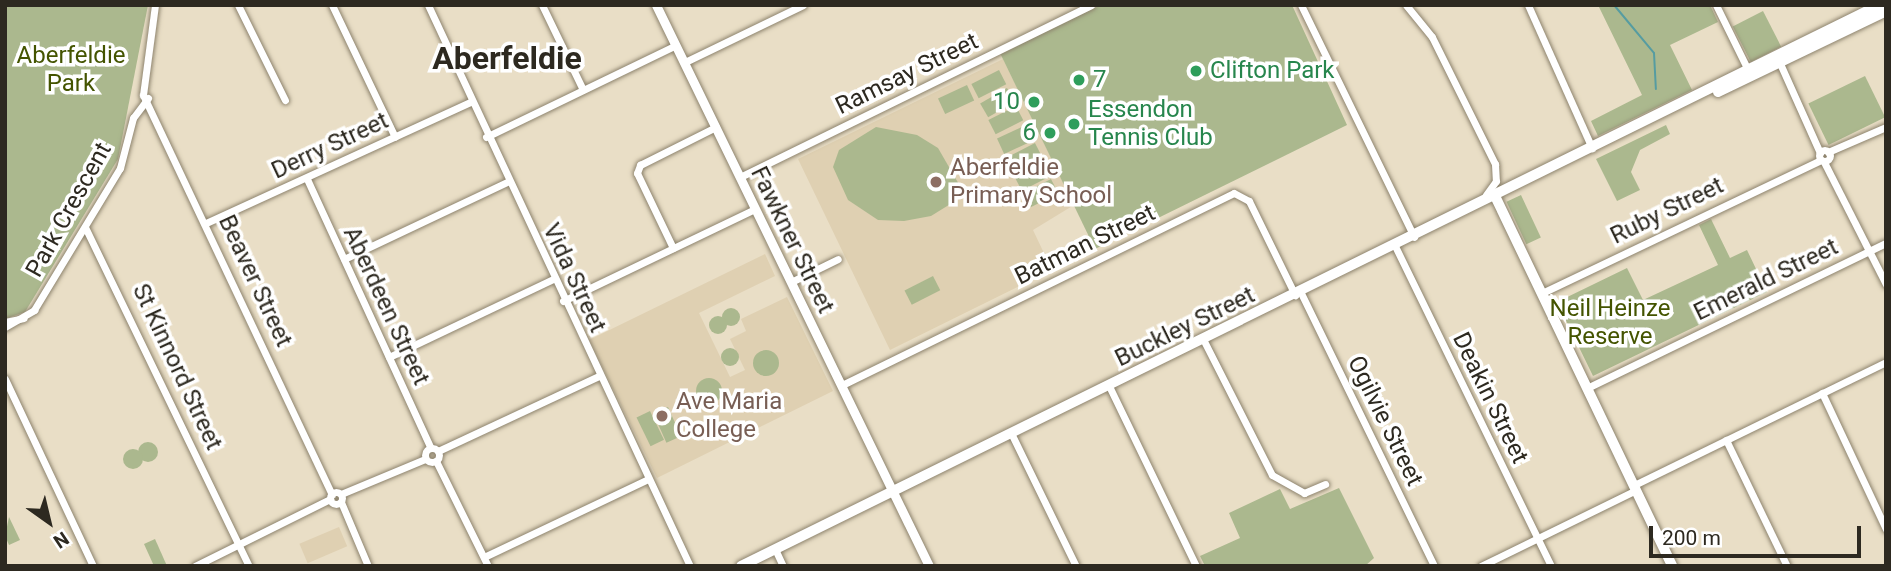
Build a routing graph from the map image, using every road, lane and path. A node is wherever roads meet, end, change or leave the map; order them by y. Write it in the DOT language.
graph roads {
  1 [pos="155,5"];
  2 [pos="238,5"];
  3 [pos="332,5"];
  4 [pos="428,5"];
  5 [pos="542,5"];
  6 [pos="656,5"];
  7 [pos="803,5"];
  8 [pos="1091,5"];
  9 [pos="1301,5"];
  10 [pos="1406,5"];
  11 [pos="1528,5"];
  12 [pos="1716,5"];
  13 [pos="1879,5"];
  14 [pos="1886,10"];
  15 [pos="676,45"];
  16 [pos="1778,59"];
  17 [pos="685,62"];
  18 [pos="1749,73"];
  19 [pos="583,89"];
  20 [pos="148,98"];
  21 [pos="285,100"];
  22 [pos="470,102"];
  23 [pos="716,127"];
  24 [pos="1886,127"];
  25 [pos="395,137"];
  26 [pos="486,137"];
  27 [pos="1592,149"];
  28 [pos="1825,156"];
  29 [pos="740,177"];
  30 [pos="307,180"];
  31 [pos="507,182"];
  32 [pos="1495,196"];
  33 [pos="755,209"];
  34 [pos="1469,209"];
  35 [pos="206,223"];
  36 [pos="85,227"];
  37 [pos="1414,237"];
  38 [pos="1886,243"];
  39 [pos="1395,246"];
  40 [pos="673,248"];
  41 [pos="1869,251"];
  42 [pos="344,259"];
  43 [pos="838,259"];
  44 [pos="553,279"];
  45 [pos="791,282"];
  46 [pos="1886,285"];
  47 [pos="1542,293"];
  48 [pos="1298,294"];
  49 [pos="563,301"];
  50 [pos="31,315"];
  51 [pos="5,322"];
  52 [pos="5,327"];
  53 [pos="1204,341"];
  54 [pos="389,357"];
  55 [pos="1886,362"];
  56 [pos="599,376"];
  57 [pos="5,379"];
  58 [pos="842,386"];
  59 [pos="1110,388"];
  60 [pos="1587,388"];
  61 [pos="1822,393"];
  62 [pos="1012,435"];
  63 [pos="1727,440"];
  64 [pos="434,450"];
  65 [pos="425,459"];
  66 [pos="436,461"];
  67 [pos="648,479"];
  68 [pos="1325,484"];
  69 [pos="1635,488"];
  70 [pos="893,492"];
  71 [pos="336,499"];
  72 [pos="1886,529"];
  73 [pos="1538,538"];
  74 [pos="239,545"];
  75 [pos="775,550"];
  76 [pos="484,557"];
  77 [pos="93,566"];
  78 [pos="195,566"];
  79 [pos="249,566"];
  80 [pos="368,566"];
  81 [pos="488,566"];
  82 [pos="690,566"];
  83 [pos="741,566"];
  84 [pos="783,566"];
  85 [pos="929,566"];
  86 [pos="1076,566"];
  87 [pos="1196,566"];
  88 [pos="1434,566"];
  89 [pos="1481,566"];
  90 [pos="1551,566"];
  91 [pos="1672,566"];
  92 [pos="1787,566"];
  1 -- 20 [label="street"];
  2 -- 21 [label="street"];
  3 -- 25 [label="street"];
  4 -- 22 [label="street, Vida Street"];
  5 -- 19 [label="street"];
  6 -- 15 [label="street, Fawkner Street"];
  7 -- 17 [label="street"];
  8 -- 29 [label="street, Ramsay Street"];
  9 -- 37 [label="street"];
  10 -- 34 [label="street"];
  11 -- 27 [label="street"];
  12 -- 18 [label="street"];
  13 -- 16 [label="main road, Buckley Street"];
  14 -- 16 [label="main road, Buckley Street"];
  15 -- 17 [label="street, Fawkner Street"];
  15 -- 19 [label="street"];
  16 -- 18 [label="main road, Buckley Street"];
  16 -- 28 [label="street"];
  17 -- 23 [label="street, Fawkner Street"];
  18 -- 27 [label="main road, Buckley Street"];
  19 -- 26 [label="street"];
  20 -- 35 [label="street, Beaver Street"];
  20 -- 36 [label="street, Park Crescent"];
  22 -- 25 [label="street, Derry Street"];
  22 -- 26 [label="street, Vida Street"];
  23 -- 29 [label="street, Fawkner Street"];
  23 -- 40 [label="street"];
  24 -- 28 [label="street, Ruby Street"];
  25 -- 30 [label="street, Derry Street"];
  26 -- 31 [label="street, Vida Street"];
  27 -- 32 [label="main road, Buckley Street"];
  28 -- 41 [label="street"];
  28 -- 47 [label="street, Ruby Street"];
  29 -- 33 [label="street, Fawkner Street"];
  30 -- 35 [label="street, Derry Street"];
  30 -- 42 [label="street, Aberdeen Street"];
  31 -- 42 [label="street"];
  31 -- 44 [label="street, Vida Street"];
  32 -- 34 [label="main road, Buckley Street"];
  32 -- 47 [label="main road"];
  33 -- 40 [label="street"];
  33 -- 45 [label="street, Fawkner Street"];
  34 -- 37 [label="main road, Buckley Street"];
  35 -- 71 [label="street, Beaver Street"];
  36 -- 50 [label="street, Park Crescent"];
  36 -- 74 [label="street, St Kinnord Street"];
  37 -- 39 [label="main road, Buckley Street"];
  38 -- 41 [label="street, Emerald Street"];
  39 -- 48 [label="main road, Buckley Street"];
  39 -- 73 [label="street, Deakin Street"];
  40 -- 49 [label="street"];
  41 -- 46 [label="street"];
  41 -- 60 [label="street, Emerald Street"];
  42 -- 54 [label="street, Aberdeen Street"];
  43 -- 45 [label="street"];
  44 -- 49 [label="street, Vida Street"];
  44 -- 54 [label="street"];
  45 -- 58 [label="street, Fawkner Street"];
  47 -- 60 [label="main road"];
  48 -- 53 [label="main road, Buckley Street"];
  48 -- 58 [label="street, Batman Street"];
  48 -- 88 [label="street, Ogilvie Street"];
  49 -- 56 [label="street, Vida Street"];
  50 -- 51 [label="street, Park Crescent"];
  50 -- 52 [label="street, Park Crescent"];
  53 -- 59 [label="main road, Buckley Street"];
  53 -- 68 [label="street"];
  54 -- 64 [label="street, Aberdeen Street"];
  55 -- 61 [label="street"];
  56 -- 64 [label="street"];
  56 -- 67 [label="street, Vida Street"];
  57 -- 77 [label="street"];
  58 -- 70 [label="street, Fawkner Street"];
  59 -- 62 [label="main road, Buckley Street"];
  59 -- 87 [label="street"];
  60 -- 69 [label="main road"];
  61 -- 63 [label="street"];
  61 -- 72 [label="street"];
  62 -- 70 [label="main road, Buckley Street"];
  62 -- 86 [label="street"];
  63 -- 69 [label="street"];
  63 -- 92 [label="street"];
  64 -- 65 [label="street"];
  64 -- 66 [label="street"];
  65 -- 66 [label="street"];
  65 -- 71 [label="street"];
  66 -- 76 [label="street"];
  67 -- 76 [label="street"];
  67 -- 82 [label="street, Vida Street"];
  69 -- 73 [label="street"];
  69 -- 91 [label="main road"];
  70 -- 75 [label="main road, Buckley Street"];
  70 -- 85 [label="street, Fawkner Street"];
  71 -- 74 [label="street"];
  71 -- 80 [label="street, Beaver Street"];
  73 -- 89 [label="street"];
  73 -- 90 [label="street, Deakin Street"];
  74 -- 78 [label="street"];
  74 -- 79 [label="street, St Kinnord Street"];
  75 -- 83 [label="main road, Buckley Street"];
  75 -- 84 [label="street"];
  76 -- 81 [label="street"];
}
